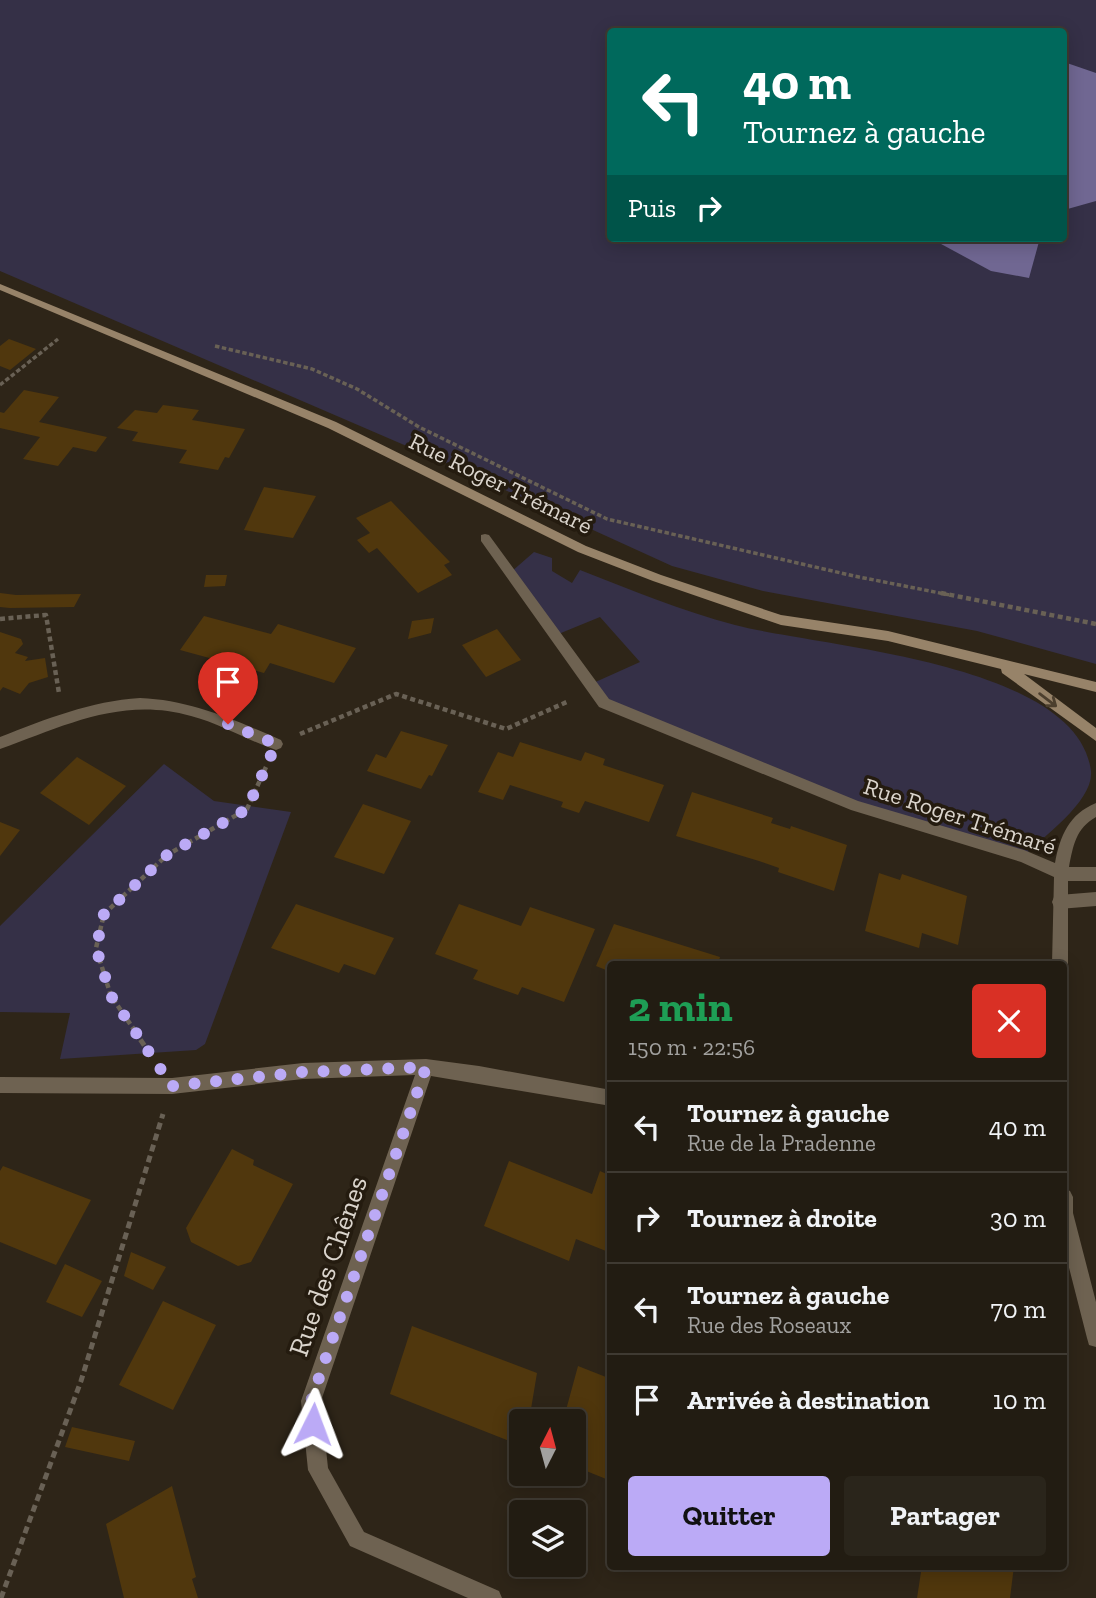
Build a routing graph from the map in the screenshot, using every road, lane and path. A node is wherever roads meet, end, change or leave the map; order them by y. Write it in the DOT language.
graph roads {
  1 [pos="0,287"];
  2 [pos="81,321"];
  3 [pos="204,342"];
  4 [pos="0,385"];
  5 [pos="485,538"];
  6 [pos="0,619"];
  7 [pos="1096,624"];
  8 [pos="1001,664"];
  9 [pos="1096,687"];
  10 [pos="596,692"];
  11 [pos="63,718"];
  12 [pos="1096,735"];
  13 [pos="0,743"];
  14 [pos="276,744"];
  15 [pos="1096,809"];
  16 [pos="1063,874"];
  17 [pos="1096,874"];
  18 [pos="1096,899"];
  19 [pos="1059,902"];
  20 [pos="1060,961"];
  21 [pos="426,1067"];
  22 [pos="0,1085"];
  23 [pos="172,1086"];
  24 [pos="607,1097"];
  25 [pos="1067,1225"];
  26 [pos="1096,1338"];
  27 [pos="1,1598"];
  28 [pos="492,1598"];
  1 -- 2 [label="street, Rue Roger Trémaré"];
  2 -- 4 [label="path"];
  2 -- 8 [label="street, Rue Roger Trémaré"];
  3 -- 7 [label="path"];
  5 -- 10 [label="street, Rue Roger Trémaré"];
  6 -- 11 [label="path"];
  8 -- 9 [label="street, Rue Roger Trémaré"];
  8 -- 12 [label="street, one-way"];
  10 -- 14 [label="path"];
  10 -- 16 [label="street, Rue Roger Trémaré"];
  11 -- 13 [label="street"];
  11 -- 14 [label="street"];
  14 -- 23 [label="path"];
  15 -- 16 [label="street"];
  16 -- 17 [label="street"];
  16 -- 19 [label="street"];
  18 -- 19 [label="street"];
  19 -- 20 [label="street"];
  21 -- 23 [label="street"];
  21 -- 24 [label="street"];
  21 -- 28 [label="street, Rue des Chênes"];
  22 -- 23 [label="street"];
  23 -- 27 [label="path"];
  25 -- 26 [label="street"];
}
